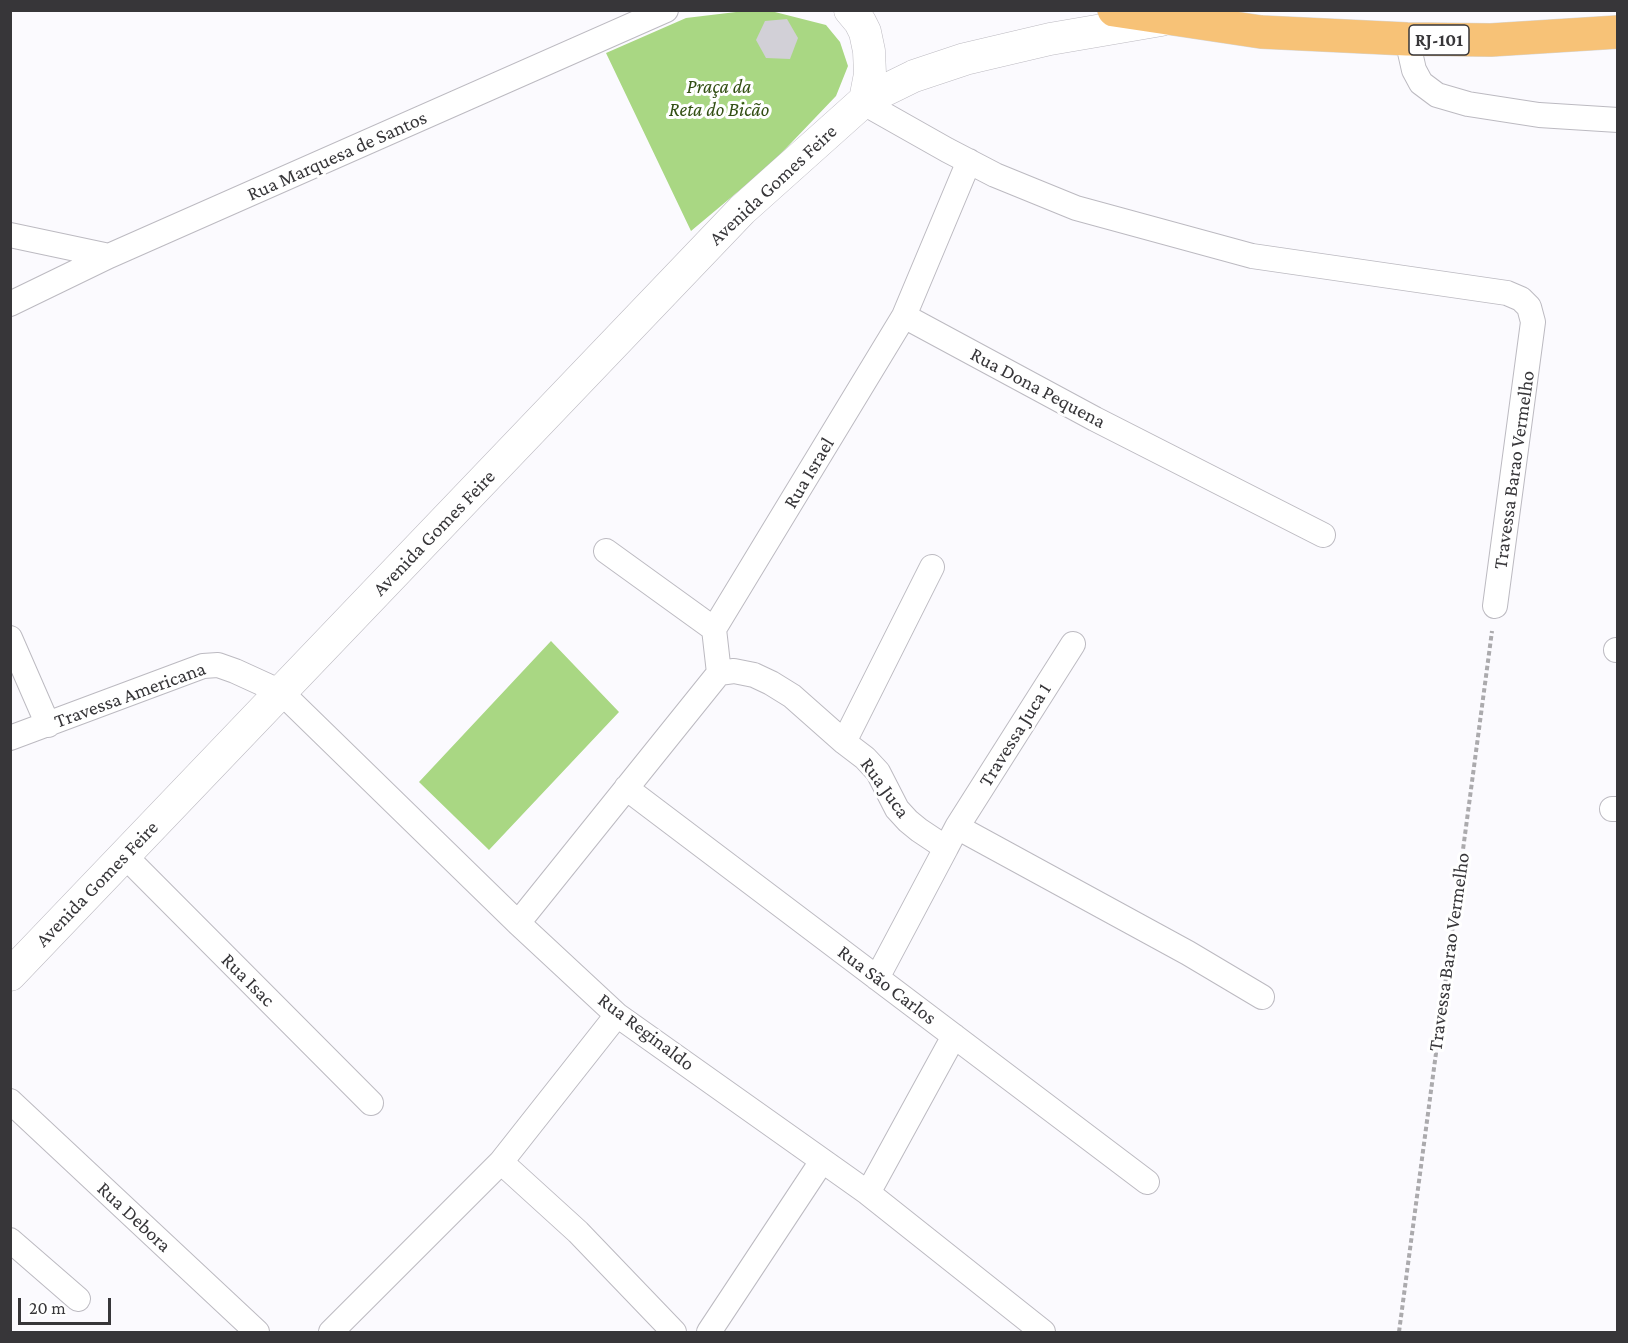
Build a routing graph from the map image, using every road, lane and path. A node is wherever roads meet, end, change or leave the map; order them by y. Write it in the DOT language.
graph roads {
  1 [pos="666,10"];
  2 [pos="850,10"];
  3 [pos="1114,10"];
  4 [pos="1173,18"];
  5 [pos="1617,32"];
  6 [pos="1407,39"];
  7 [pos="863,101"];
  8 [pos="1617,120"];
  9 [pos="969,161"];
  10 [pos="10,235"];
  11 [pos="109,256"];
  12 [pos="10,304"];
  13 [pos="904,316"];
  14 [pos="1323,535"];
  15 [pos="606,551"];
  16 [pos="932,567"];
  17 [pos="1495,606"];
  18 [pos="714,629"];
  19 [pos="10,638"];
  20 [pos="1073,644"];
  21 [pos="719,673"];
  22 [pos="281,692"];
  23 [pos="48,724"];
  24 [pos="10,738"];
  25 [pos="844,742"];
  26 [pos="626,788"];
  27 [pos="957,826"];
  28 [pos="946,848"];
  29 [pos="125,856"];
  30 [pos="518,923"];
  31 [pos="10,975"];
  32 [pos="877,978"];
  33 [pos="1262,997"];
  34 [pos="617,1015"];
  35 [pos="954,1036"];
  36 [pos="10,1101"];
  37 [pos="371,1103"];
  38 [pos="501,1161"];
  39 [pos="822,1161"];
  40 [pos="1147,1182"];
  41 [pos="868,1193"];
  42 [pos="10,1240"];
  43 [pos="78,1299"];
  44 [pos="257,1332"];
  45 [pos="331,1332"];
  46 [pos="674,1332"];
  47 [pos="709,1332"];
  48 [pos="1044,1332"];
  49 [pos="1399,1332"];
  1 -- 11 [label="street, Rua Marquesa de Santos"];
  2 -- 7 [label="street"];
  3 -- 4 [label="main road, RJ-101"];
  4 -- 6 [label="main road, RJ-101"];
  4 -- 7 [label="street, Avenida Gomes Feire"];
  5 -- 6 [label="main road, RJ-101"];
  6 -- 8 [label="street"];
  7 -- 9 [label="street, Travessa Barao Vermelho"];
  7 -- 22 [label="street, Avenida Gomes Feire"];
  9 -- 13 [label="street"];
  9 -- 17 [label="street, Travessa Barao Vermelho"];
  10 -- 11 [label="street"];
  11 -- 12 [label="street, Rua Marquesa de Santos"];
  13 -- 14 [label="street, Rua Dona Pequena"];
  13 -- 18 [label="street, Rua Israel"];
  15 -- 18 [label="street"];
  16 -- 25 [label="street"];
  17 -- 49 [label="path, Travessa Barao Vermelho"];
  18 -- 21 [label="street"];
  19 -- 23 [label="street"];
  20 -- 27 [label="street, Travessa Juca 1"];
  21 -- 25 [label="street, Rua Juca"];
  21 -- 26 [label="street"];
  22 -- 23 [label="street, Travessa Americana"];
  22 -- 29 [label="street, Avenida Gomes Feire"];
  22 -- 30 [label="street, Rua Reginaldo"];
  23 -- 24 [label="street, Travessa Americana"];
  25 -- 28 [label="street, Rua Juca"];
  26 -- 30 [label="street"];
  26 -- 32 [label="street, Rua São Carlos"];
  27 -- 28 [label="street"];
  27 -- 33 [label="street"];
  28 -- 32 [label="street"];
  29 -- 31 [label="street, Avenida Gomes Feire"];
  29 -- 37 [label="street, Rua Isac"];
  30 -- 34 [label="street, Rua Reginaldo"];
  32 -- 35 [label="street, Rua São Carlos"];
  34 -- 38 [label="street"];
  34 -- 39 [label="street, Rua Reginaldo"];
  35 -- 40 [label="street, Rua São Carlos"];
  35 -- 41 [label="street"];
  36 -- 44 [label="street, Rua Debora"];
  38 -- 45 [label="street"];
  38 -- 46 [label="street"];
  39 -- 41 [label="street, Rua Reginaldo"];
  39 -- 47 [label="street"];
  41 -- 48 [label="street, Rua Reginaldo"];
  42 -- 43 [label="street"];
}
